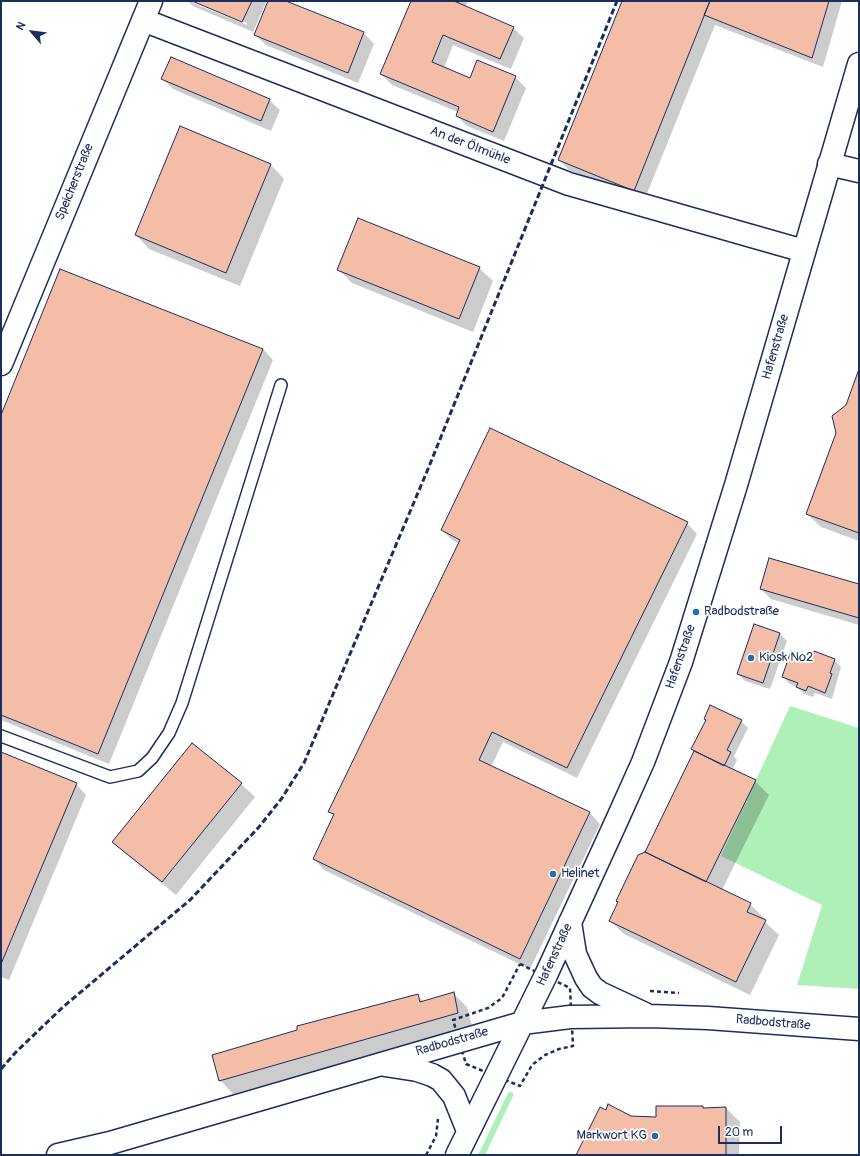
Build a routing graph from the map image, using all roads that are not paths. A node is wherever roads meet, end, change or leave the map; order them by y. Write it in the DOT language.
graph roads {
  1 [pos="147,10"];
  2 [pos="859,64"];
  3 [pos="830,164"];
  4 [pos="859,171"];
  5 [pos="804,251"];
  6 [pos="1,364"];
  7 [pos="281,385"];
  8 [pos="1,736"];
  9 [pos="570,922"];
  10 [pos="650,1016"];
  11 [pos="522,1023"];
  12 [pos="859,1029"];
  13 [pos="378,1064"];
  14 [pos="468,1131"];
  15 [pos="58,1155"];
  16 [pos="457,1155"];
  1 -- 5 [label="street, An der Ölmühle"];
  1 -- 6 [label="street, Speicherstraße"];
  2 -- 3 [label="street, Hafenstraße"];
  3 -- 4 [label="street"];
  3 -- 5 [label="street, Hafenstraße"];
  5 -- 9 [label="street, Hafenstraße"];
  7 -- 8 [label="lane"];
  9 -- 10 [label="street"];
  9 -- 11 [label="street, Hafenstraße"];
  10 -- 11 [label="street, Radbodstraße"];
  10 -- 12 [label="street, Radbodstraße"];
  11 -- 13 [label="street, Radbodstraße"];
  11 -- 14 [label="street, Hafenstraße"];
  13 -- 14 [label="street"];
  13 -- 15 [label="street, Radbodstraße"];
  14 -- 16 [label="street, Hafenstraße"];
}
